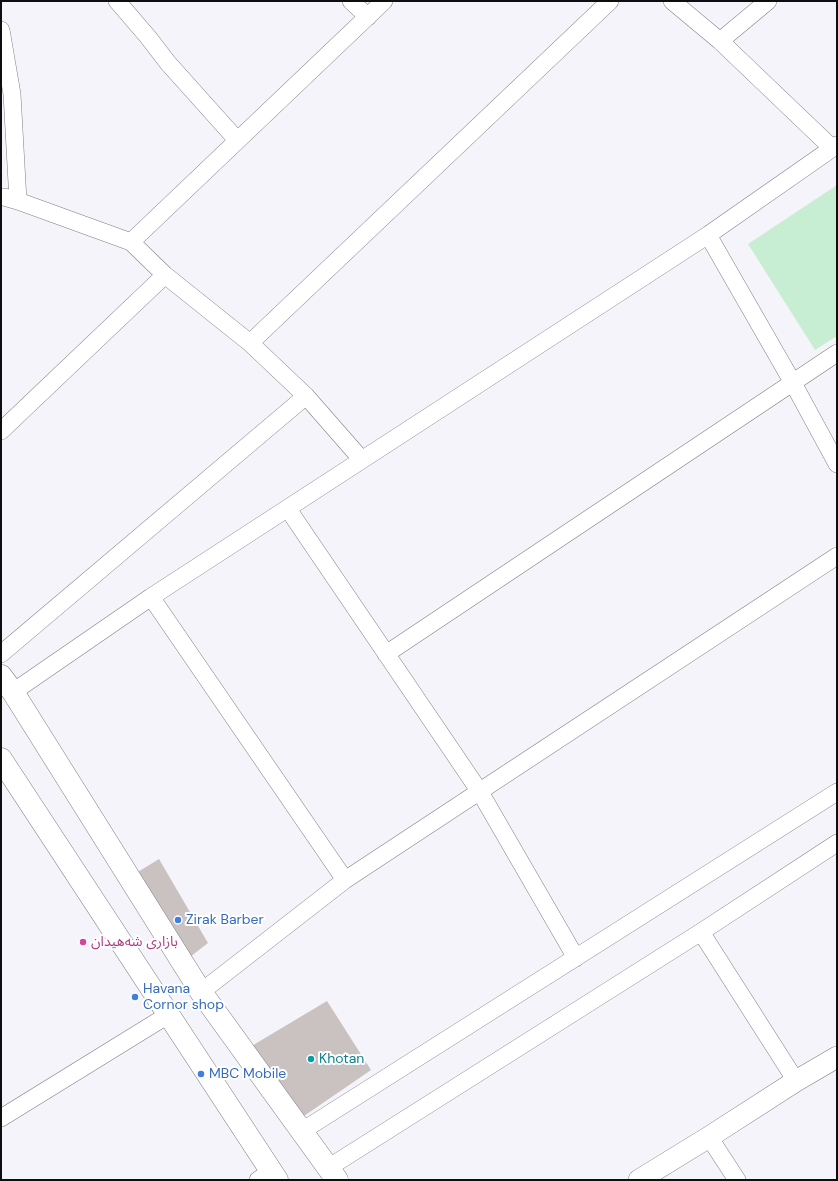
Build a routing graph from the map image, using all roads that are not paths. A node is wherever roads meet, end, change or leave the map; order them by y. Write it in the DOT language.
graph roads {
  1 [pos="117,1"];
  2 [pos="351,1"];
  3 [pos="384,1"];
  4 [pos="610,1"];
  5 [pos="672,1"];
  6 [pos="768,1"];
  7 [pos="368,17"];
  8 [pos="1,30"];
  9 [pos="720,41"];
  10 [pos="238,140"];
  11 [pos="834,147"];
  12 [pos="1,197"];
  13 [pos="18,201"];
  14 [pos="708,235"];
  15 [pos="131,242"];
  16 [pos="165,275"];
  17 [pos="250,343"];
  18 [pos="837,353"];
  19 [pos="793,383"];
  20 [pos="306,396"];
  21 [pos="1,431"];
  22 [pos="362,460"];
  23 [pos="837,464"];
  24 [pos="288,509"];
  25 [pos="837,556"];
  26 [pos="151,597"];
  27 [pos="1,654"];
  28 [pos="386,654"];
  29 [pos="7,684"];
  30 [pos="1,759"];
  31 [pos="480,792"];
  32 [pos="837,792"];
  33 [pos="837,843"];
  34 [pos="345,880"];
  35 [pos="700,932"];
  36 [pos="576,958"];
  37 [pos="201,992"];
  38 [pos="168,1015"];
  39 [pos="837,1057"];
  40 [pos="796,1081"];
  41 [pos="3,1112"];
  42 [pos="302,1131"];
  43 [pos="710,1137"];
  44 [pos="332,1174"];
  45 [pos="269,1177"];
  46 [pos="639,1180"];
  47 [pos="737,1180"];
  1 -- 10 [label="street"];
  2 -- 7 [label="street"];
  3 -- 7 [label="street"];
  4 -- 17 [label="street"];
  5 -- 9 [label="street"];
  6 -- 9 [label="street"];
  7 -- 10 [label="street"];
  8 -- 13 [label="street"];
  9 -- 11 [label="street"];
  10 -- 15 [label="street"];
  11 -- 14 [label="street"];
  12 -- 13 [label="street"];
  13 -- 15 [label="street"];
  14 -- 19 [label="street"];
  14 -- 22 [label="street"];
  15 -- 16 [label="street"];
  16 -- 17 [label="street"];
  16 -- 21 [label="street"];
  17 -- 20 [label="street"];
  18 -- 19 [label="street"];
  19 -- 23 [label="street"];
  19 -- 28 [label="street"];
  20 -- 22 [label="street"];
  20 -- 27 [label="street"];
  22 -- 24 [label="street"];
  24 -- 26 [label="street"];
  24 -- 28 [label="street"];
  25 -- 31 [label="street"];
  26 -- 29 [label="street"];
  26 -- 34 [label="street"];
  28 -- 31 [label="street"];
  29 -- 37 [label="main road"];
  30 -- 38 [label="main road"];
  31 -- 34 [label="street"];
  31 -- 36 [label="street"];
  32 -- 36 [label="street"];
  33 -- 35 [label="street"];
  34 -- 37 [label="street"];
  35 -- 40 [label="street"];
  35 -- 44 [label="street"];
  36 -- 42 [label="street"];
  37 -- 42 [label="main road"];
  38 -- 41 [label="street"];
  38 -- 45 [label="main road"];
  39 -- 40 [label="street"];
  40 -- 43 [label="street"];
  42 -- 44 [label="main road"];
  43 -- 46 [label="street"];
  43 -- 47 [label="street"];
}
